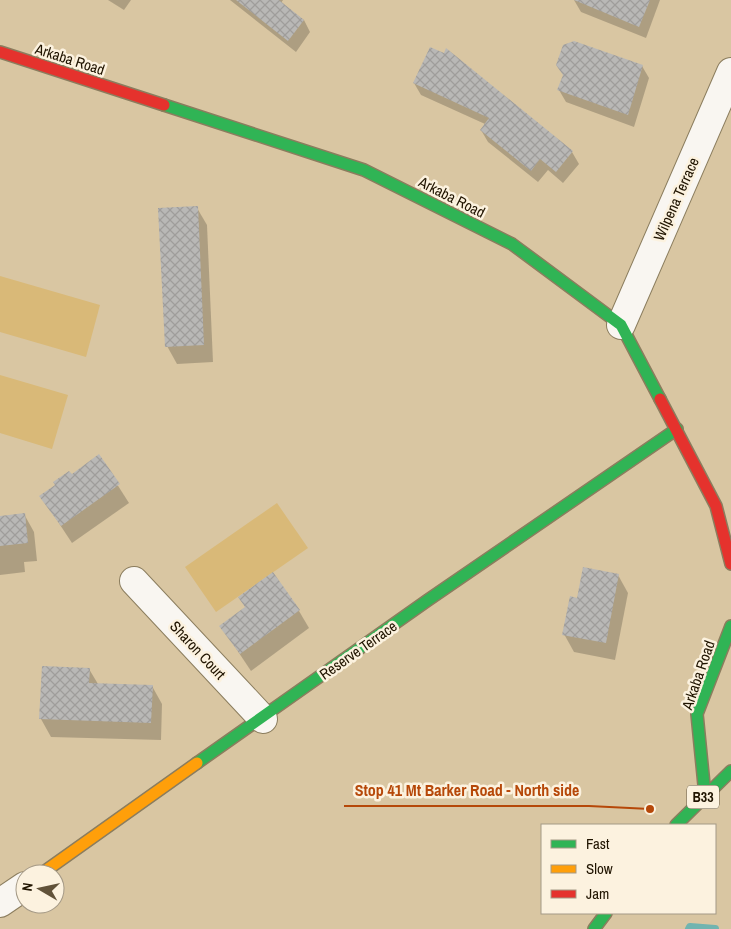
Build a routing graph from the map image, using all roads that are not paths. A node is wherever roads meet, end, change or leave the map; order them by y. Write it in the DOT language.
graph roads {
  1 [pos="0,52"];
  2 [pos="731,72"];
  3 [pos="621,325"];
  4 [pos="676,429"];
  5 [pos="731,564"];
  6 [pos="134,581"];
  7 [pos="731,626"];
  8 [pos="263,719"];
  9 [pos="731,771"];
  10 [pos="705,795"];
  11 [pos="677,824"];
  12 [pos="55,864"];
  13 [pos="15,893"];
  14 [pos="0,903"];
  15 [pos="605,914"];
  16 [pos="594,929"];
  1 -- 3 [label="street, Arkaba Road"];
  2 -- 3 [label="street, Wilpena Terrace"];
  3 -- 4 [label="street, Arkaba Road"];
  4 -- 5 [label="street, Arkaba Road"];
  4 -- 8 [label="street, Reserve Terrace"];
  6 -- 8 [label="street, Sharon Court"];
  7 -- 10 [label="street, Arkaba Road"];
  8 -- 12 [label="street, Reserve Terrace"];
  9 -- 10 [label="street, B33"];
  10 -- 11 [label="street, B33"];
  13 -- 14 [label="street"];
  15 -- 16 [label="street"];
}
